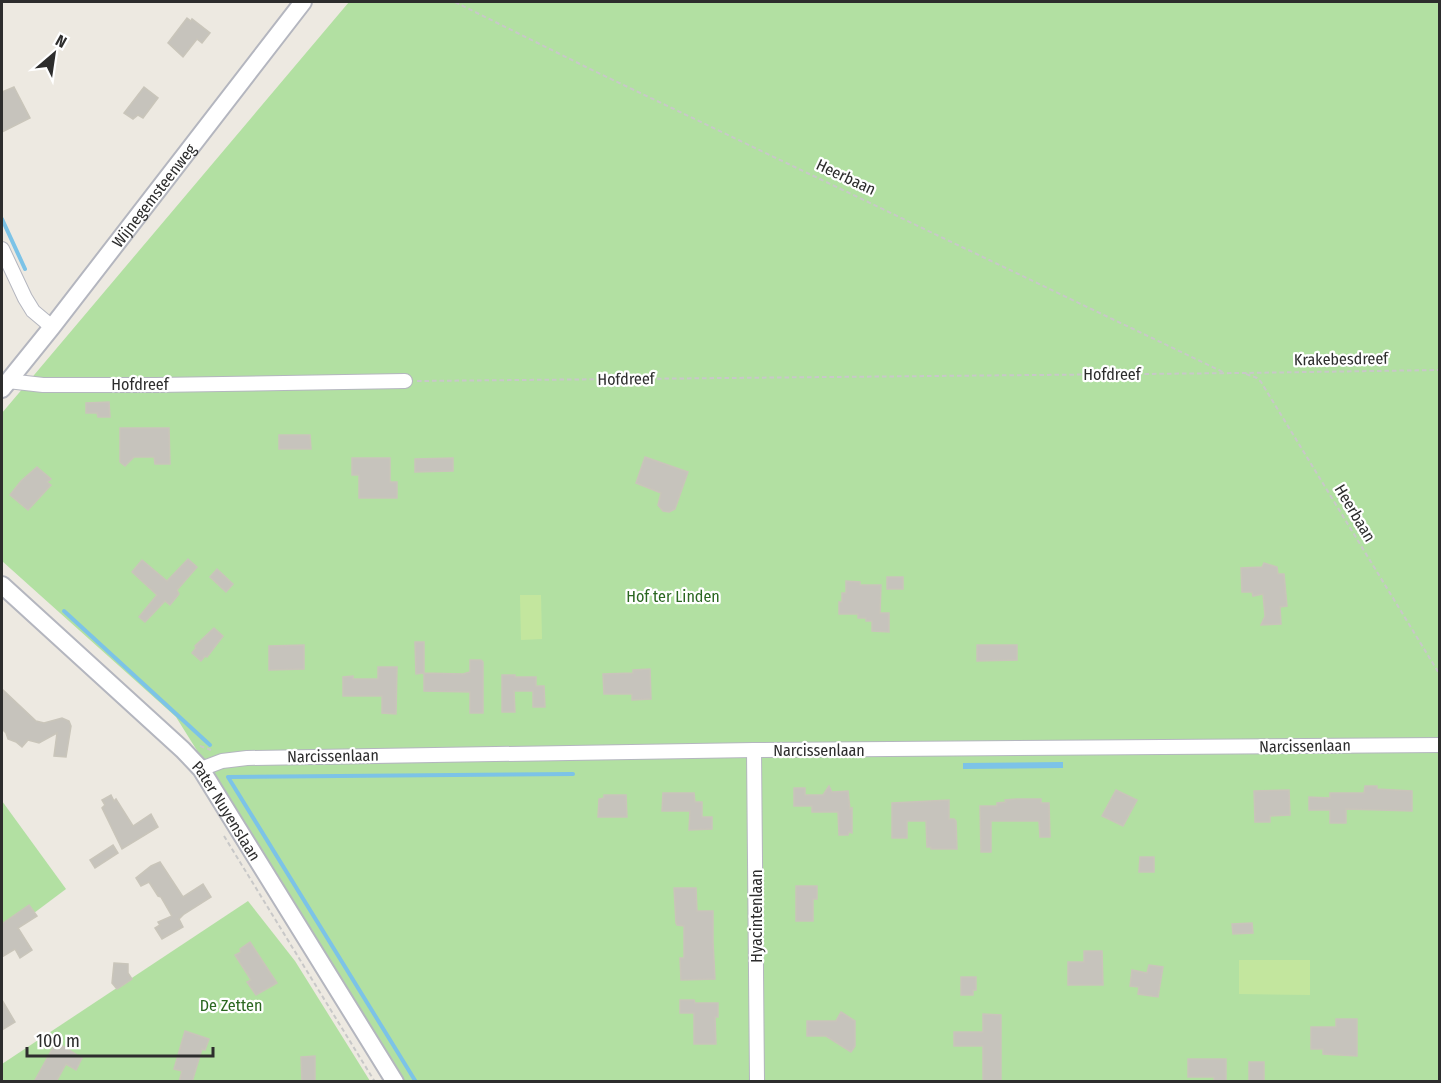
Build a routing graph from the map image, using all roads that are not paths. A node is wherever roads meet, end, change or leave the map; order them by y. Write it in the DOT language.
graph roads {
  1 [pos="303,2"];
  2 [pos="2,249"];
  3 [pos="52,327"];
  4 [pos="405,381"];
  5 [pos="5,385"];
  6 [pos="2,585"];
  7 [pos="1440,745"];
  8 [pos="754,750"];
  9 [pos="201,769"];
  10 [pos="395,1082"];
  11 [pos="757,1082"];
  1 -- 3 [label="street, Wijnegemsteenweg"];
  2 -- 3 [label="street"];
  3 -- 5 [label="street, Wijnegemsteenweg"];
  4 -- 5 [label="street, Hofdreef"];
  6 -- 9 [label="street, Pater Nuyenslaan"];
  7 -- 8 [label="street, Narcissenlaan"];
  8 -- 9 [label="street, Narcissenlaan"];
  8 -- 11 [label="street, Hyacintenlaan"];
  9 -- 10 [label="street, Pater Nuyenslaan"];
}
